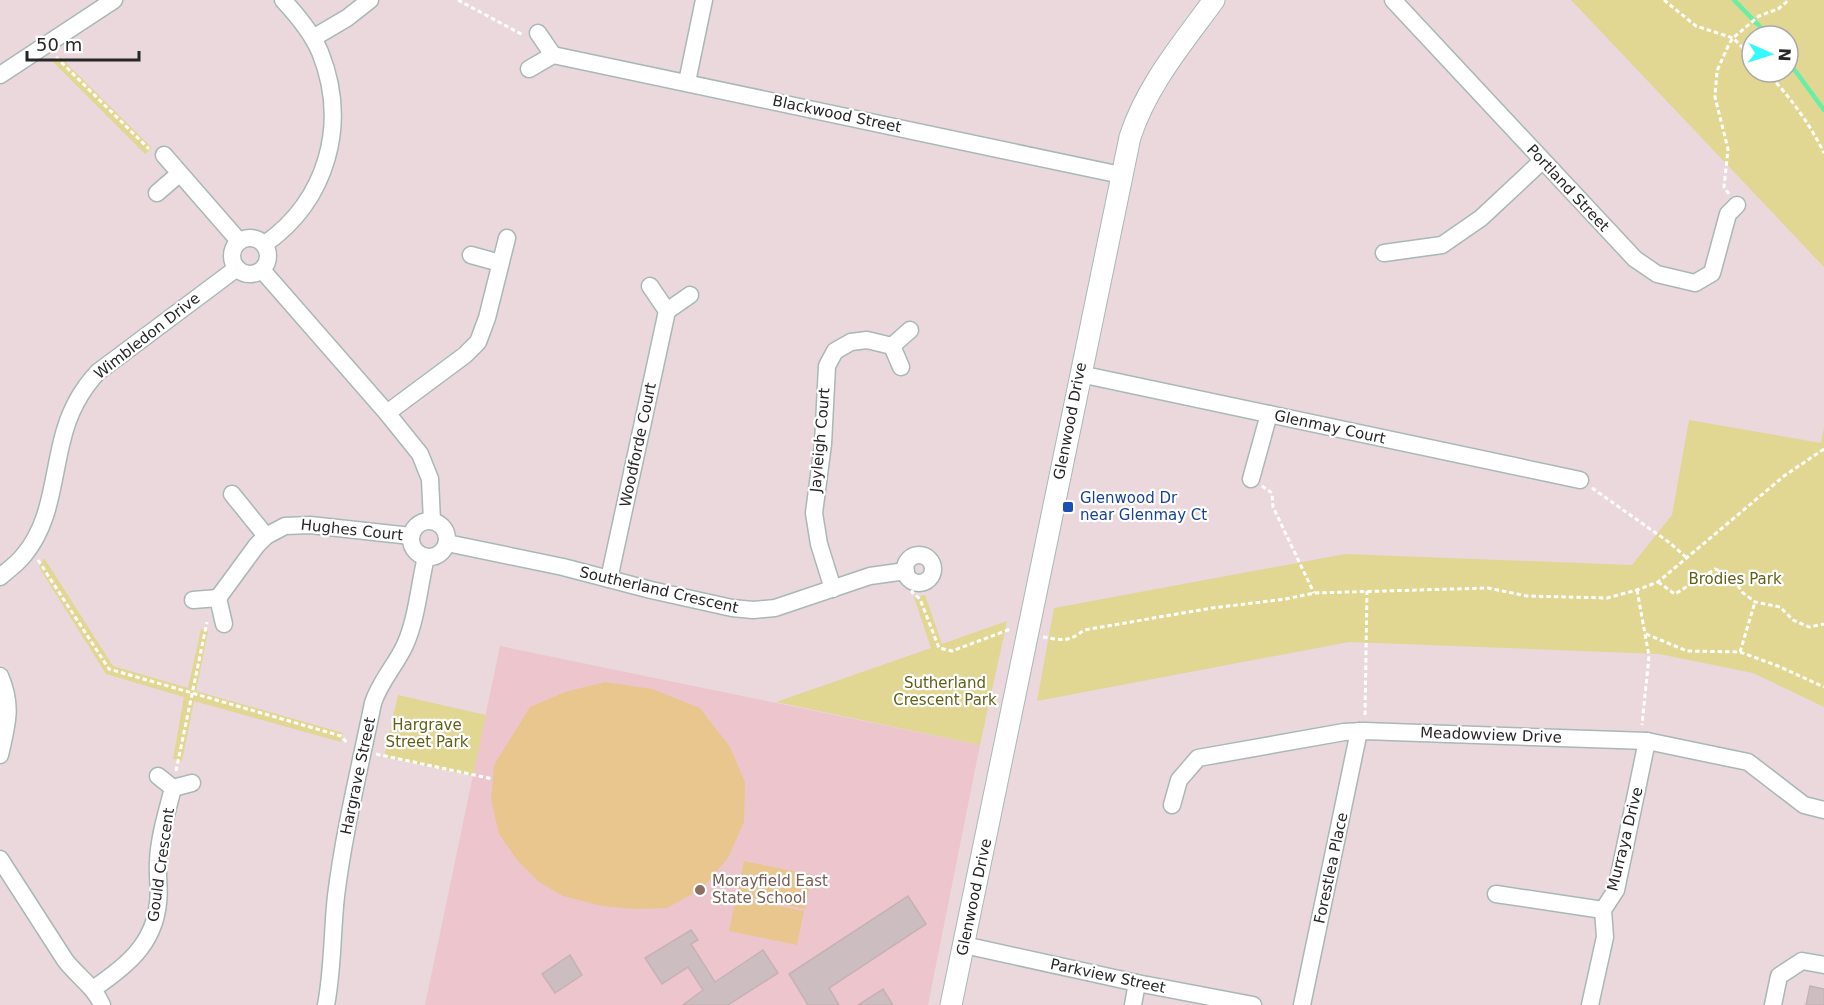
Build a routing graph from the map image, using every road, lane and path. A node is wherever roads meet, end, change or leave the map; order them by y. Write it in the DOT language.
graph roads {
  1 [pos="114,0"];
  2 [pos="283,0"];
  3 [pos="369,0"];
  4 [pos="458,0"];
  5 [pos="704,0"];
  6 [pos="1214,0"];
  7 [pos="1393,0"];
  8 [pos="1664,0"];
  9 [pos="1789,0"];
  10 [pos="538,33"];
  11 [pos="313,38"];
  12 [pos="1733,38"];
  13 [pos="46,44"];
  14 [pos="1740,45"];
  15 [pos="553,55"];
  16 [pos="529,69"];
  17 [pos="0,75"];
  18 [pos="687,82"];
  19 [pos="1778,84"];
  20 [pos="1824,153"];
  21 [pos="164,155"];
  22 [pos="1542,161"];
  23 [pos="179,174"];
  24 [pos="1121,175"];
  25 [pos="157,193"];
  26 [pos="1737,205"];
  27 [pos="507,238"];
  28 [pos="239,241"];
  29 [pos="265,244"];
  30 [pos="1384,253"];
  31 [pos="471,255"];
  32 [pos="500,263"];
  33 [pos="237,268"];
  34 [pos="262,270"];
  35 [pos="650,286"];
  36 [pos="690,295"];
  37 [pos="667,311"];
  38 [pos="910,330"];
  39 [pos="892,346"];
  40 [pos="901,367"];
  41 [pos="1080,374"];
  42 [pos="387,413"];
  43 [pos="1269,414"];
  44 [pos="1824,449"];
  45 [pos="1251,479"];
  46 [pos="1580,480"];
  47 [pos="232,494"];
  48 [pos="432,521"];
  49 [pos="266,536"];
  50 [pos="411,536"];
  51 [pos="447,543"];
  52 [pos="426,557"];
  53 [pos="34,558"];
  54 [pos="1687,558"];
  55 [pos="0,577"];
  56 [pos="910,577"];
  57 [pos="609,579"];
  58 [pos="1658,582"];
  59 [pos="833,589"];
  60 [pos="1367,591"];
  61 [pos="1637,591"];
  62 [pos="1314,593"];
  63 [pos="218,598"];
  64 [pos="193,600"];
  65 [pos="1755,602"];
  66 [pos="224,624"];
  67 [pos="1824,624"];
  68 [pos="1013,631"];
  69 [pos="1646,634"];
  70 [pos="1041,637"];
  71 [pos="1740,652"];
  72 [pos="0,676"];
  73 [pos="1824,687"];
  74 [pos="192,693"];
  75 [pos="1362,731"];
  76 [pos="1644,741"];
  77 [pos="351,747"];
  78 [pos="372,753"];
  79 [pos="0,755"];
  80 [pos="158,776"];
  81 [pos="493,779"];
  82 [pos="192,783"];
  83 [pos="173,788"];
  84 [pos="1172,805"];
  85 [pos="1824,810"];
  86 [pos="0,859"];
  87 [pos="1496,894"];
  88 [pos="1603,910"];
  89 [pos="964,945"];
  90 [pos="1824,965"];
  91 [pos="1137,983"];
  92 [pos="93,989"];
  93 [pos="102,1005"];
  94 [pos="326,1005"];
  95 [pos="951,1005"];
  96 [pos="1132,1005"];
  97 [pos="1253,1005"];
  98 [pos="1302,1005"];
  99 [pos="1590,1005"];
  100 [pos="1773,1005"];
  1 -- 13 [label="street"];
  2 -- 11 [label="street"];
  3 -- 11 [label="street"];
  4 -- 10 [label="path"];
  5 -- 18 [label="street"];
  6 -- 24 [label="street, Glenwood Drive"];
  7 -- 22 [label="street, Portland Street"];
  8 -- 12 [label="path"];
  9 -- 12 [label="path"];
  10 -- 15 [label="street"];
  11 -- 29 [label="street"];
  12 -- 14 [label="path"];
  12 -- 26 [label="path"];
  13 -- 17 [label="street"];
  13 -- 21 [label="path"];
  15 -- 16 [label="street"];
  15 -- 18 [label="street, Blackwood Street"];
  18 -- 24 [label="street, Blackwood Street"];
  19 -- 20 [label="path"];
  21 -- 23 [label="street"];
  22 -- 26 [label="street, Portland Street"];
  22 -- 30 [label="street"];
  23 -- 25 [label="street"];
  23 -- 28 [label="street"];
  24 -- 41 [label="street, Glenwood Drive"];
  27 -- 32 [label="street"];
  28 -- 29 [label="street"];
  28 -- 33 [label="street"];
  29 -- 34 [label="street"];
  31 -- 32 [label="street"];
  32 -- 42 [label="street"];
  33 -- 34 [label="street"];
  33 -- 55 [label="street, Wimbledon Drive"];
  34 -- 42 [label="street"];
  35 -- 37 [label="street"];
  36 -- 37 [label="street"];
  37 -- 57 [label="street, Woodforde Court"];
  38 -- 39 [label="street"];
  39 -- 40 [label="street"];
  39 -- 59 [label="street, Jayleigh Court"];
  41 -- 43 [label="street, Glenmay Court"];
  41 -- 89 [label="street, Glenwood Drive"];
  42 -- 48 [label="street"];
  43 -- 45 [label="street"];
  43 -- 46 [label="street, Glenmay Court"];
  44 -- 54 [label="path"];
  45 -- 62 [label="path"];
  46 -- 54 [label="path"];
  47 -- 49 [label="street"];
  48 -- 50 [label="street"];
  48 -- 51 [label="street"];
  49 -- 50 [label="street, Hughes Court"];
  49 -- 63 [label="street, Hughes Court"];
  50 -- 52 [label="street"];
  51 -- 52 [label="street"];
  51 -- 57 [label="street, Southerland Crescent"];
  52 -- 94 [label="street, Hargrave Street"];
  53 -- 74 [label="path"];
  54 -- 58 [label="path"];
  56 -- 59 [label="street, Southerland Crescent"];
  56 -- 68 [label="path"];
  57 -- 59 [label="street, Southerland Crescent"];
  58 -- 61 [label="path"];
  58 -- 65 [label="path"];
  60 -- 61 [label="path"];
  60 -- 62 [label="path"];
  60 -- 75 [label="path"];
  61 -- 69 [label="path"];
  62 -- 70 [label="path"];
  63 -- 64 [label="street"];
  63 -- 66 [label="street"];
  63 -- 74 [label="path"];
  65 -- 67 [label="path"];
  65 -- 71 [label="path"];
  69 -- 71 [label="path"];
  69 -- 76 [label="path"];
  71 -- 73 [label="path"];
  72 -- 79 [label="street"];
  74 -- 77 [label="path"];
  74 -- 83 [label="path"];
  75 -- 76 [label="street, Meadowview Drive"];
  75 -- 84 [label="street, Meadowview Drive"];
  75 -- 98 [label="street, Forestlea Place"];
  76 -- 85 [label="street, Meadowview Drive"];
  76 -- 88 [label="street, Murraya Drive"];
  78 -- 81 [label="path"];
  80 -- 83 [label="street, Gould Crescent"];
  82 -- 83 [label="street, Gould Crescent"];
  83 -- 92 [label="street, Gould Crescent"];
  86 -- 92 [label="street"];
  87 -- 88 [label="street"];
  88 -- 99 [label="street, Murraya Drive"];
  89 -- 91 [label="street, Parkview Street"];
  89 -- 95 [label="street, Glenwood Drive"];
  90 -- 100 [label="street"];
  91 -- 96 [label="street"];
  91 -- 97 [label="street, Parkview Street"];
  92 -- 93 [label="street"];
}
